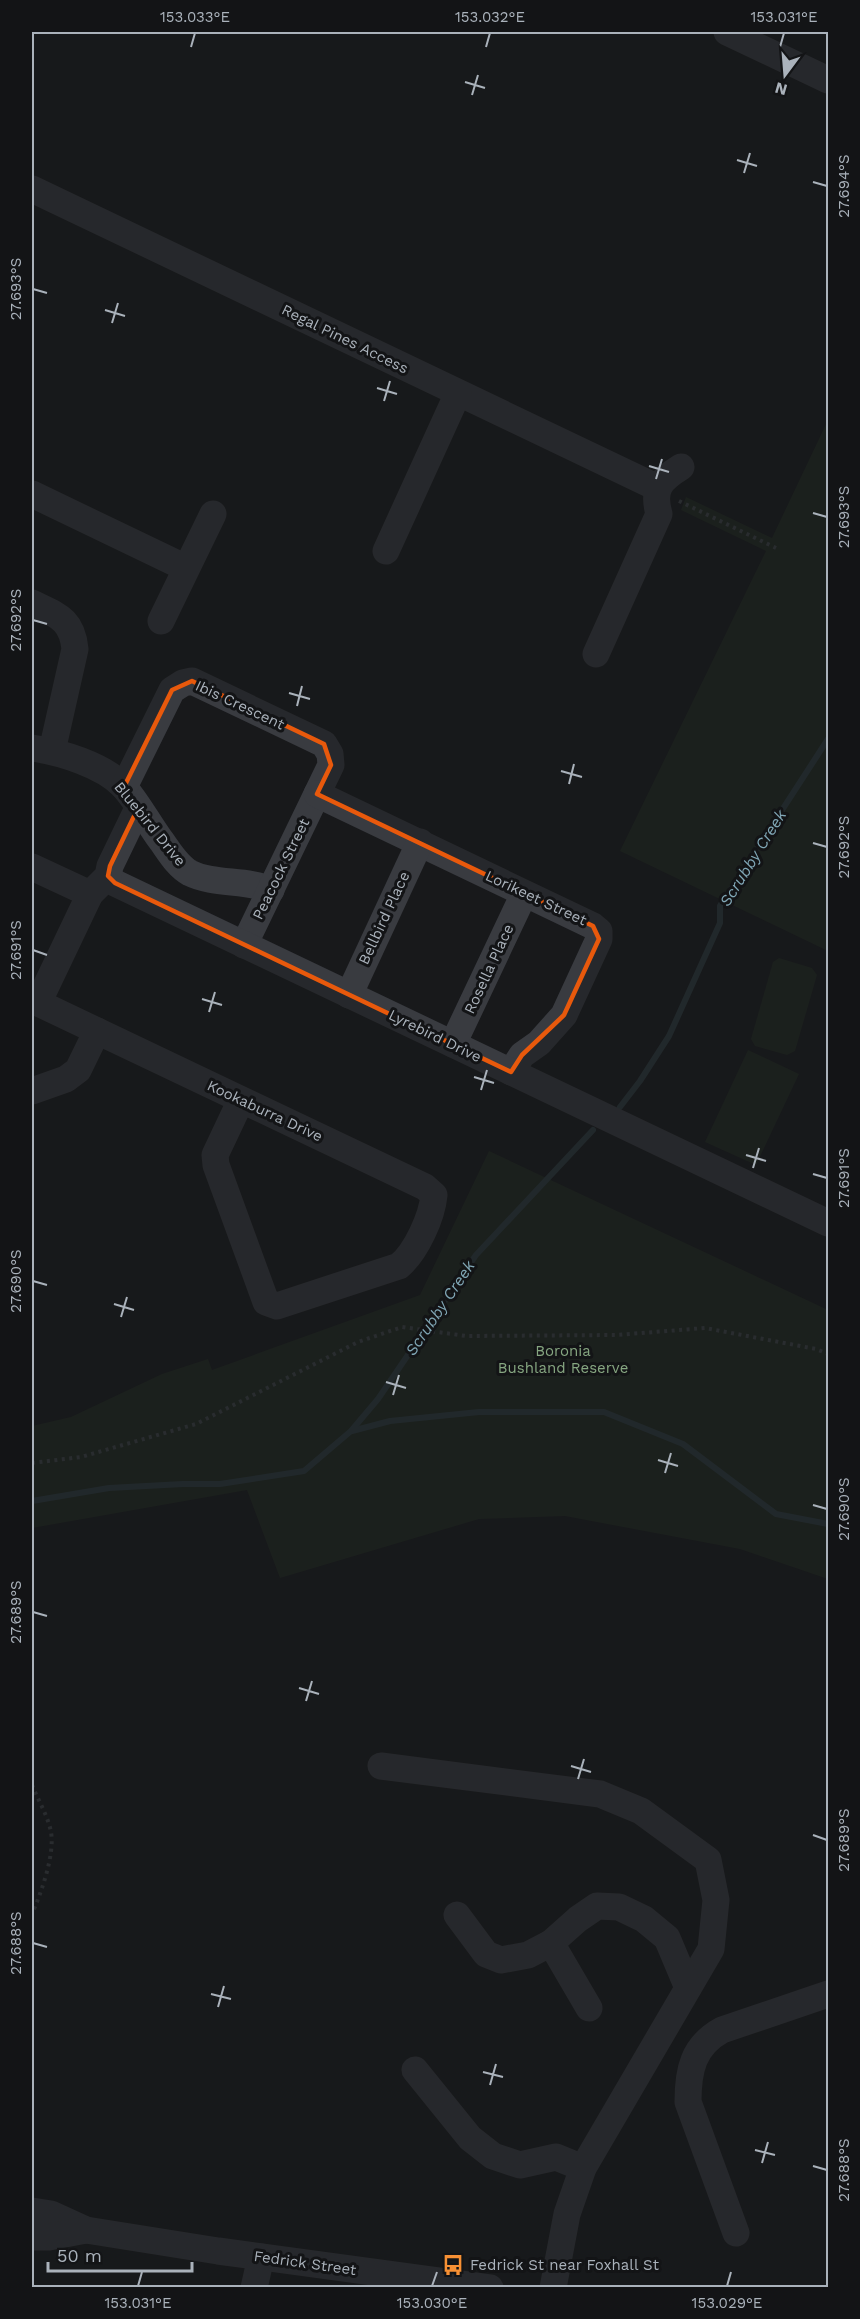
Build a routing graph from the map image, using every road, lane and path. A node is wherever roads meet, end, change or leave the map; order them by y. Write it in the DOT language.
graph roads {
  1 [pos="727,32"];
  2 [pos="828,80"];
  3 [pos="32,189"];
  4 [pos="458,393"];
  5 [pos="681,466"];
  6 [pos="658,488"];
  7 [pos="32,494"];
  8 [pos="213,514"];
  9 [pos="776,548"];
  10 [pos="386,551"];
  11 [pos="186,568"];
  12 [pos="32,603"];
  13 [pos="161,621"];
  14 [pos="596,654"];
  15 [pos="42,749"];
  16 [pos="317,794"];
  17 [pos="131,797"];
  18 [pos="420,842"];
  19 [pos="32,867"];
  20 [pos="99,885"];
  21 [pos="271,890"];
  22 [pos="524,894"];
  23 [pos="244,945"];
  24 [pos="349,995"];
  25 [pos="35,1002"];
  26 [pos="97,1031"];
  27 [pos="453,1044"];
  28 [pos="511,1072"];
  29 [pos="32,1091"];
  30 [pos="242,1100"];
  31 [pos="828,1223"];
  32 [pos="828,1354"];
  33 [pos="32,1462"];
  34 [pos="381,1766"];
  35 [pos="32,1785"];
  36 [pos="32,1914"];
  37 [pos="457,1915"];
  38 [pos="551,1943"];
  39 [pos="688,1989"];
  40 [pos="828,1994"];
  41 [pos="589,2008"];
  42 [pos="659,2041"];
  43 [pos="694,2058"];
  44 [pos="415,2070"];
  45 [pos="583,2168"];
  46 [pos="32,2211"];
  47 [pos="86,2230"];
  48 [pos="736,2233"];
  49 [pos="32,2237"];
  50 [pos="261,2257"];
  51 [pos="254,2288"];
  52 [pos="490,2288"];
  53 [pos="554,2288"];
  1 -- 2 [label="street"];
  3 -- 4 [label="street, Regal Pines Access"];
  4 -- 6 [label="street, Regal Pines Access"];
  4 -- 10 [label="street"];
  5 -- 6 [label="street"];
  6 -- 9 [label="path"];
  6 -- 14 [label="street"];
  7 -- 11 [label="street"];
  8 -- 11 [label="street"];
  11 -- 13 [label="street"];
  12 -- 15 [label="street"];
  15 -- 17 [label="street, Bluebird Drive"];
  16 -- 17 [label="street, Ibis Crescent"];
  16 -- 18 [label="street, Lorikeet Street"];
  16 -- 21 [label="street, Peacock Street"];
  17 -- 20 [label="street, Ibis Crescent"];
  17 -- 21 [label="street, Bluebird Drive"];
  18 -- 22 [label="street, Lorikeet Street"];
  18 -- 24 [label="street, Bellbird Place"];
  19 -- 20 [label="street, Lyrebird Drive"];
  20 -- 23 [label="street, Lyrebird Drive"];
  20 -- 25 [label="street, Ibis Crescent"];
  21 -- 23 [label="street, Peacock Street"];
  22 -- 27 [label="street, Rosella Place"];
  22 -- 28 [label="street, Lorikeet Street"];
  23 -- 24 [label="street, Lyrebird Drive"];
  24 -- 27 [label="street, Lyrebird Drive"];
  25 -- 26 [label="street, Kookaburra Drive"];
  26 -- 29 [label="street"];
  26 -- 30 [label="street, Kookaburra Drive"];
  27 -- 28 [label="street, Lyrebird Drive"];
  28 -- 31 [label="street, Lyrebird Drive"];
  30 -- 30 [label="street, Kookaburra Drive"];
  32 -- 33 [label="path"];
  34 -- 39 [label="street"];
  35 -- 36 [label="path"];
  37 -- 38 [label="street"];
  38 -- 39 [label="street"];
  38 -- 41 [label="street"];
  39 -- 42 [label="street"];
  40 -- 43 [label="street"];
  42 -- 43 [label="street"];
  42 -- 45 [label="street"];
  43 -- 48 [label="street"];
  44 -- 45 [label="street"];
  45 -- 53 [label="street"];
  46 -- 47 [label="street, Fedrick Street"];
  47 -- 49 [label="street, Fedrick Street"];
  47 -- 50 [label="street, Fedrick Street"];
  50 -- 51 [label="street"];
  50 -- 52 [label="street, Fedrick Street"];
}
